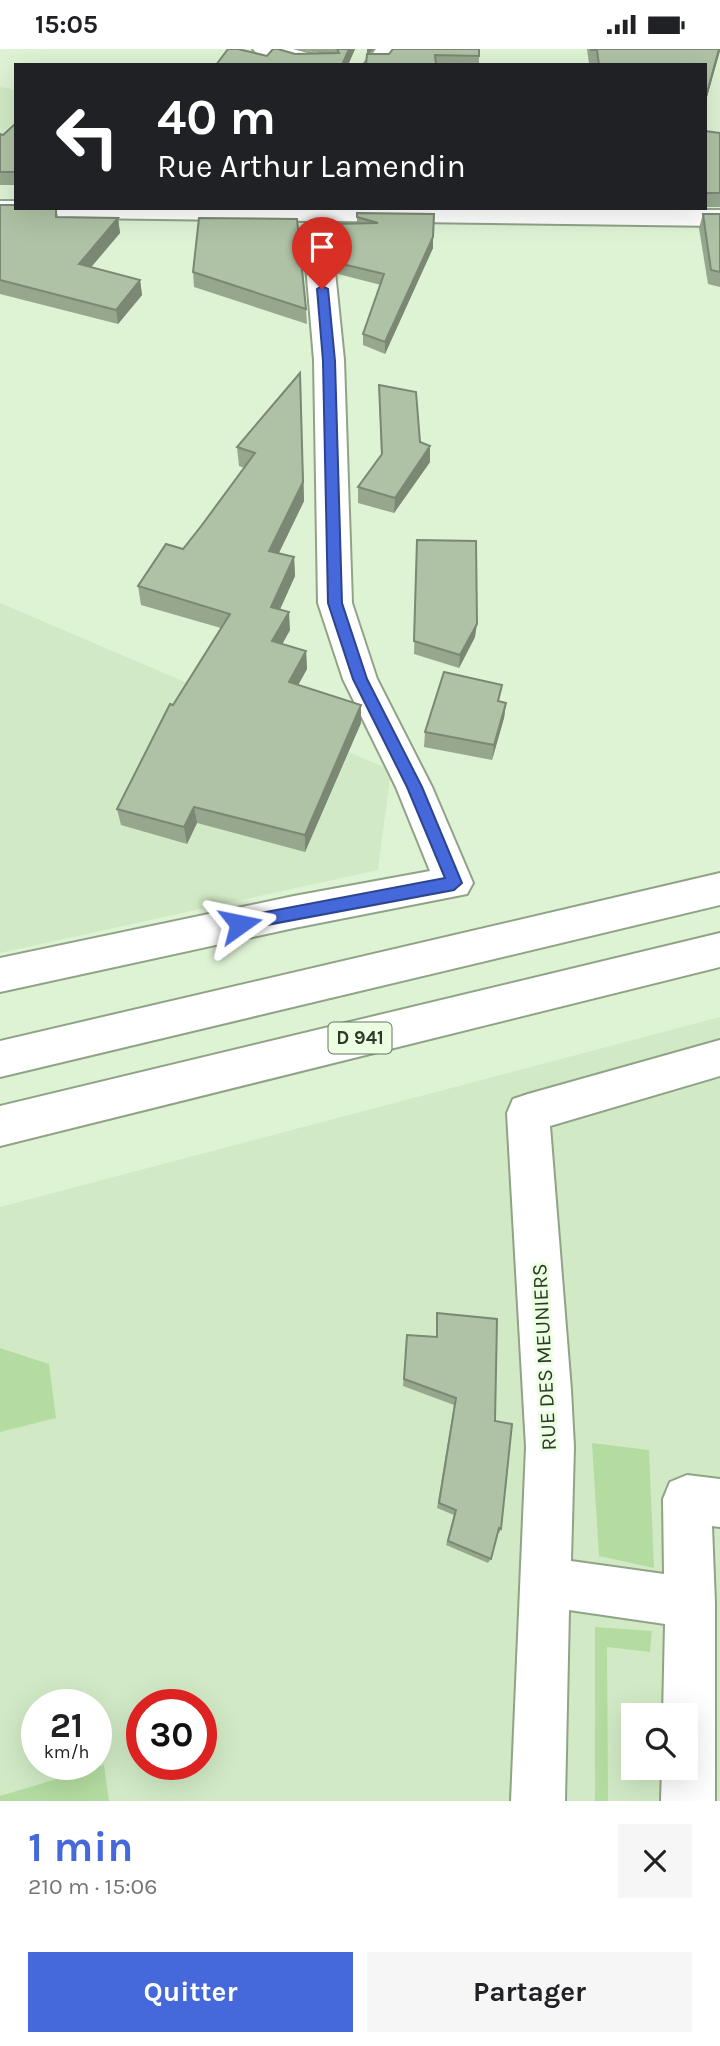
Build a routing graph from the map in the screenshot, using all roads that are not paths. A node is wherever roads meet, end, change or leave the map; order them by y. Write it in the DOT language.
graph roads {
  1 [pos="265,49"];
  2 [pos="318,63"];
  3 [pos="320,210"];
  4 [pos="720,218"];
  5 [pos="720,889"];
  6 [pos="720,950"];
  7 [pos="0,975"];
  8 [pos="720,1058"];
  9 [pos="0,1059"];
  10 [pos="0,1126"];
  11 [pos="720,1503"];
  12 [pos="545,1582"];
  13 [pos="690,1603"];
  14 [pos="538,1801"];
  15 [pos="688,1801"];
  1 -- 2 [label="main road"];
  3 -- 4 [label="main road"];
  3 -- 7 [label="main road"];
  5 -- 9 [label="main road"];
  6 -- 10 [label="main road, D 941"];
  8 -- 12 [label="main road, RUE DES MEUNIERS"];
  11 -- 13 [label="main road"];
  12 -- 13 [label="main road"];
  12 -- 14 [label="main road, RUE DES MEUNIERS"];
  13 -- 15 [label="main road"];
}
